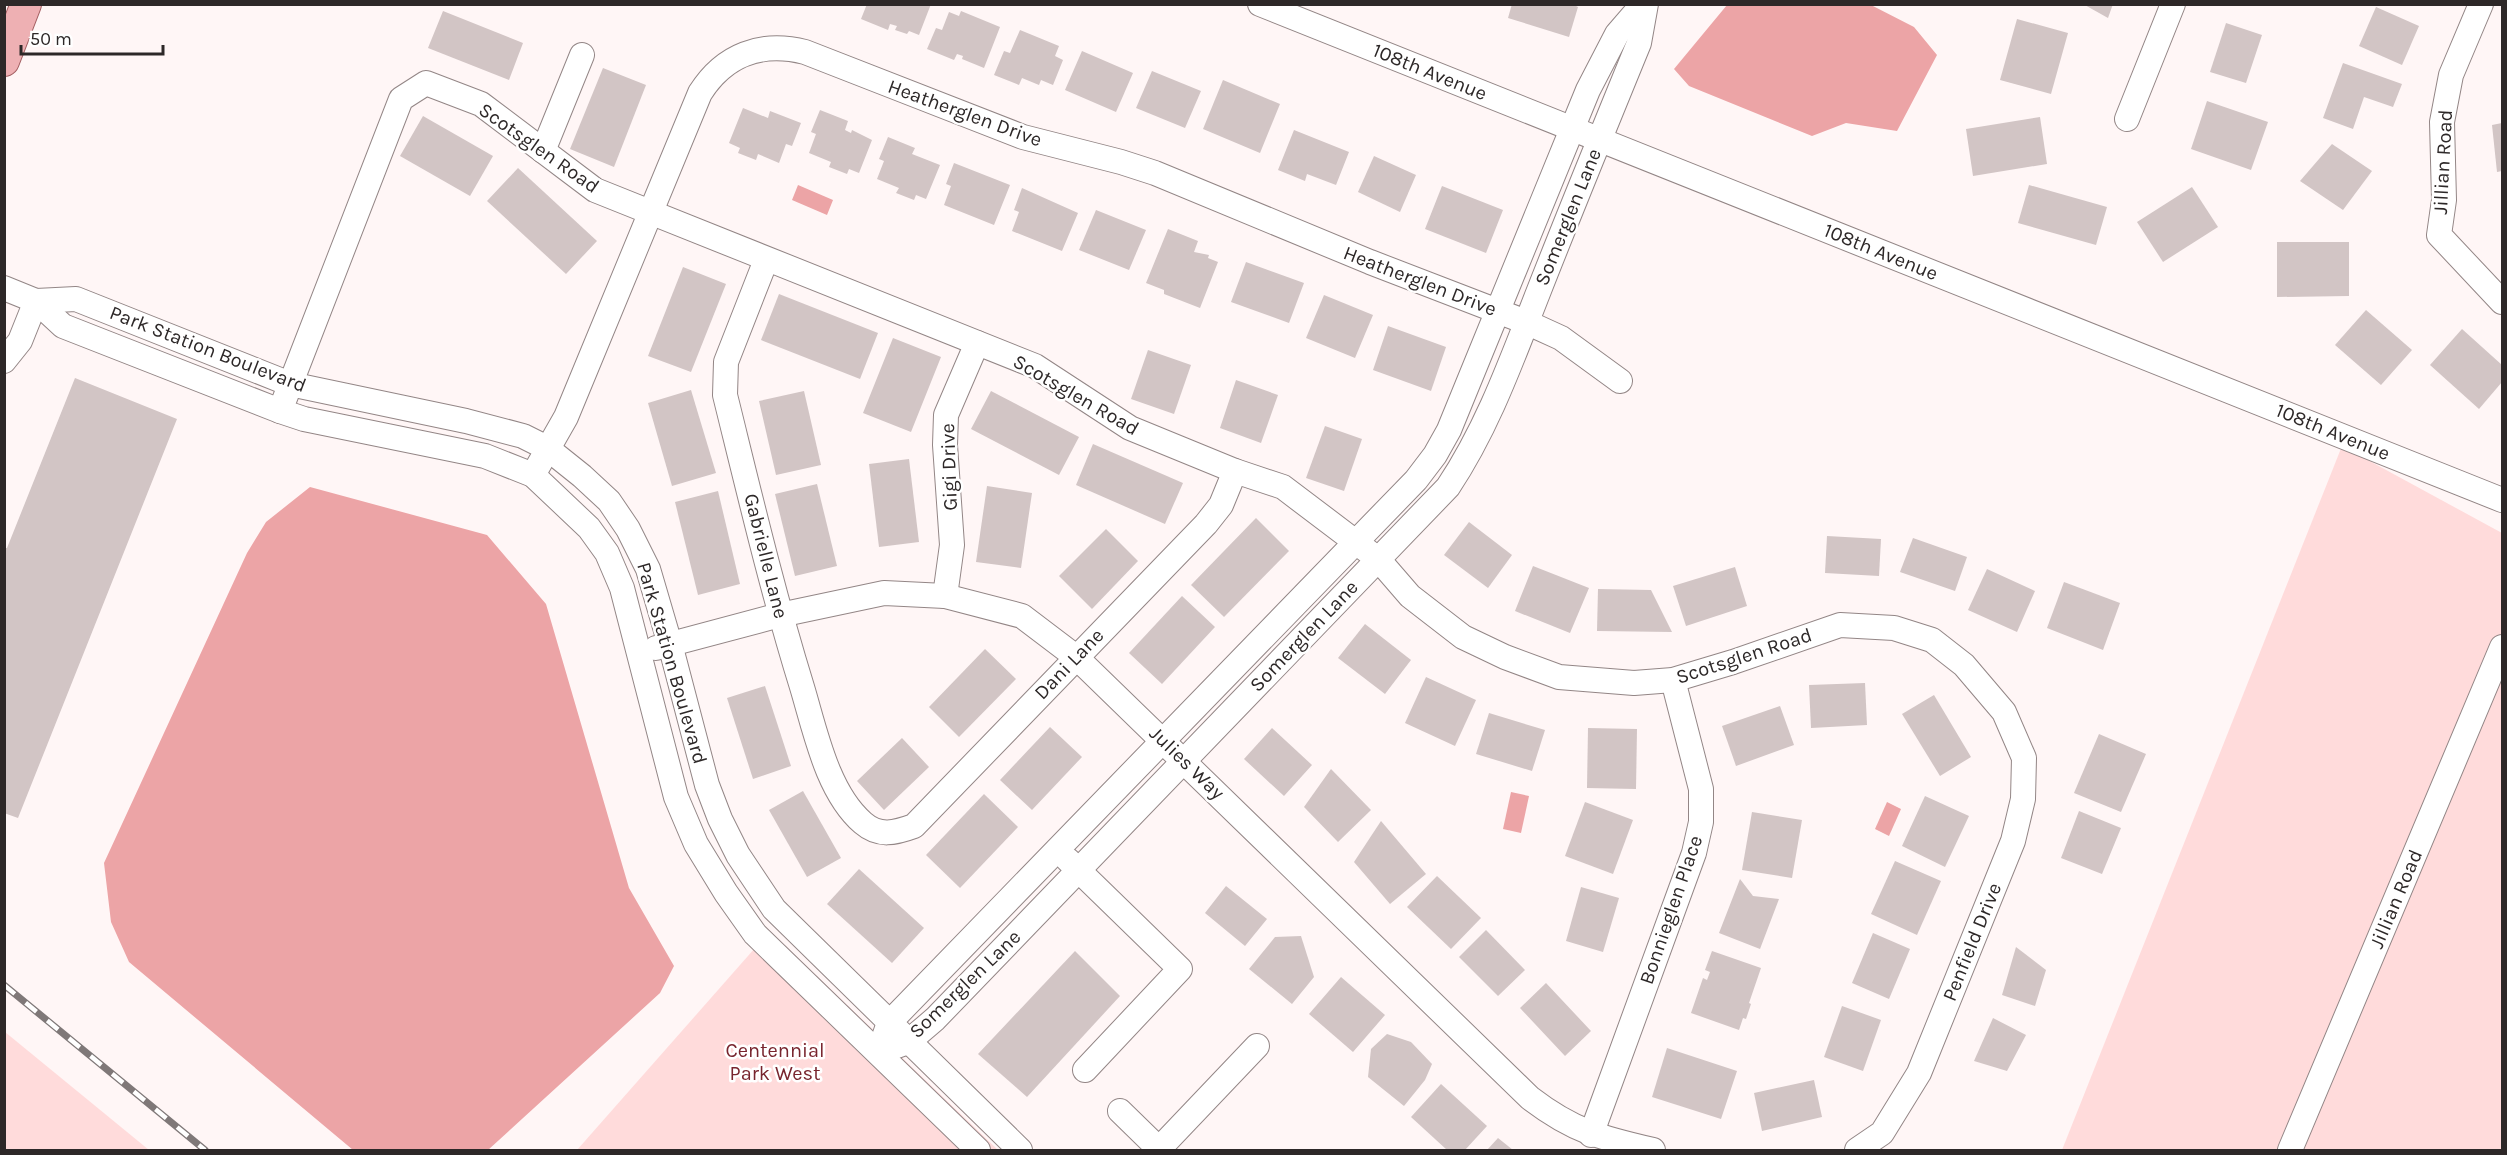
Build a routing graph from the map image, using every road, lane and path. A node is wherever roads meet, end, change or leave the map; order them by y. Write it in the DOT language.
graph roads {
  1 [pos="26,4"];
  2 [pos="1260,4"];
  3 [pos="1644,4"];
  4 [pos="2173,4"];
  5 [pos="2481,4"];
  6 [pos="582,55"];
  7 [pos="4,61"];
  8 [pos="2127,119"];
  9 [pos="1571,128"];
  10 [pos="1599,139"];
  11 [pos="543,151"];
  12 [pos="650,214"];
  13 [pos="766,260"];
  14 [pos="4,288"];
  15 [pos="36,301"];
  16 [pos="2502,302"];
  17 [pos="1497,311"];
  18 [pos="1527,322"];
  19 [pos="977,343"];
  20 [pos="4,361"];
  21 [pos="1620,381"];
  22 [pos="290,384"];
  23 [pos="280,411"];
  24 [pos="547,448"];
  25 [pos="1235,471"];
  26 [pos="533,475"];
  27 [pos="2502,500"];
  28 [pos="1356,543"];
  29 [pos="1378,560"];
  30 [pos="945,596"];
  31 [pos="780,615"];
  32 [pos="670,644"];
  33 [pos="2502,647"];
  34 [pos="639,653"];
  35 [pos="1076,657"];
  36 [pos="1673,680"];
  37 [pos="2004,712"];
  38 [pos="1164,741"];
  39 [pos="1185,762"];
  40 [pos="882,834"];
  41 [pos="1058,850"];
  42 [pos="1079,870"];
  43 [pos="889,1023"];
  44 [pos="908,1041"];
  45 [pos="1257,1046"];
  46 [pos="878,1054"];
  47 [pos="1085,1070"];
  48 [pos="1120,1111"];
  49 [pos="1591,1135"];
  50 [pos="978,1150"];
  51 [pos="1020,1150"];
  52 [pos="1159,1150"];
  53 [pos="1653,1150"];
  54 [pos="1857,1150"];
  55 [pos="2290,1150"];
  1 -- 7 [label="main road"];
  2 -- 9 [label="street, 108th Avenue"];
  3 -- 9 [label="street, Somerglen Lane"];
  3 -- 10 [label="street, Somerglen Lane"];
  4 -- 8 [label="street"];
  5 -- 16 [label="street, Jillian Road"];
  6 -- 11 [label="street"];
  9 -- 10 [label="street, 108th Avenue"];
  9 -- 17 [label="street, Somerglen Lane"];
  10 -- 18 [label="street, Somerglen Lane"];
  10 -- 27 [label="street, 108th Avenue"];
  11 -- 12 [label="street, Scotsglen Road"];
  11 -- 22 [label="street, Scotsglen Road"];
  12 -- 13 [label="street, Scotsglen Road"];
  12 -- 17 [label="street, Heatherglen Drive"];
  12 -- 24 [label="street, Heatherglen Drive"];
  13 -- 19 [label="street, Scotsglen Road"];
  13 -- 31 [label="street, Gabrielle Lane"];
  14 -- 15 [label="street, Park Station Boulevard"];
  15 -- 20 [label="street"];
  15 -- 22 [label="street, Park Station Boulevard"];
  15 -- 23 [label="street, Park Station Boulevard"];
  17 -- 18 [label="street, Heatherglen Drive"];
  17 -- 28 [label="street, Somerglen Lane"];
  18 -- 21 [label="street, Heatherglen Drive"];
  18 -- 29 [label="street, Somerglen Lane"];
  19 -- 25 [label="street, Scotsglen Road"];
  19 -- 30 [label="street, Gigi Drive"];
  22 -- 23 [label="street, Scotsglen Road"];
  22 -- 24 [label="street, Park Station Boulevard"];
  23 -- 26 [label="street, Park Station Boulevard"];
  24 -- 26 [label="street, Heatherglen Drive"];
  24 -- 32 [label="street, Park Station Boulevard"];
  25 -- 28 [label="street, Scotsglen Road"];
  25 -- 35 [label="street, Dani Lane"];
  26 -- 34 [label="street, Park Station Boulevard"];
  28 -- 29 [label="street, Scotsglen Road"];
  28 -- 38 [label="street, Somerglen Lane"];
  29 -- 36 [label="street, Scotsglen Road"];
  29 -- 39 [label="street, Somerglen Lane"];
  30 -- 31 [label="street, Julies Way"];
  30 -- 35 [label="street, Julies Way"];
  31 -- 32 [label="street, Julies Way"];
  31 -- 40 [label="street, Gabrielle Lane"];
  32 -- 34 [label="street, Julies Way"];
  32 -- 43 [label="street, Park Station Boulevard"];
  33 -- 55 [label="street, Jillian Road"];
  34 -- 46 [label="street, Park Station Boulevard"];
  35 -- 38 [label="street, Julies Way"];
  35 -- 40 [label="street, Dani Lane"];
  36 -- 37 [label="street, Scotsglen Road"];
  36 -- 49 [label="street, Bonnieglen Place"];
  37 -- 54 [label="street, Penfield Drive"];
  38 -- 39 [label="street, Julies Way"];
  38 -- 41 [label="street, Somerglen Lane"];
  39 -- 42 [label="street, Somerglen Lane"];
  39 -- 49 [label="street, Julies Way"];
  41 -- 42 [label="street"];
  41 -- 43 [label="street, Somerglen Lane"];
  42 -- 44 [label="street, Somerglen Lane"];
  42 -- 47 [label="street"];
  43 -- 44 [label="street, Park Station Boulevard"];
  43 -- 46 [label="street, Somerglen Lane"];
  44 -- 46 [label="street, Somerglen Lane"];
  44 -- 51 [label="street, Park Station Boulevard"];
  45 -- 52 [label="street"];
  46 -- 50 [label="street, Park Station Boulevard"];
  48 -- 52 [label="street"];
  49 -- 53 [label="street, Julies Way"];
}
